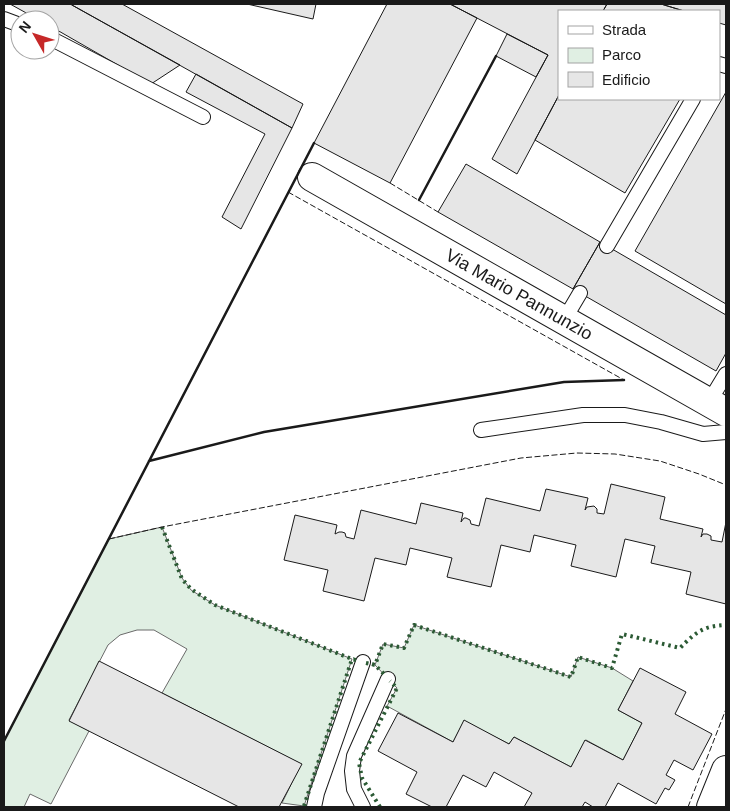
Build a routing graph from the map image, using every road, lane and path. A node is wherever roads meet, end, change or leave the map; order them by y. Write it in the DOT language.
graph roads {
  1 [pos="60,43"];
  2 [pos="692,100"];
  3 [pos="203,117"];
  4 [pos="312,177"];
  5 [pos="607,246"];
  6 [pos="580,293"];
  7 [pos="564,320"];
  8 [pos="726,374"];
  9 [pos="718,407"];
  10 [pos="481,430"];
  11 [pos="726,432"];
  12 [pos="363,662"];
  13 [pos="388,679"];
  14 [pos="726,770"];
  15 [pos="314,807"];
  16 [pos="363,807"];
  17 [pos="711,807"];
  1 -- 3 [label="lane"];
  2 -- 5 [label="lane"];
  4 -- 7 [label="street, Via Mario Pannunzio"];
  6 -- 7 [label="lane"];
  7 -- 9 [label="street, Via Mario Pannunzio"];
  8 -- 9 [label="lane"];
  10 -- 11 [label="lane"];
  12 -- 15 [label="lane"];
  13 -- 16 [label="lane"];
  14 -- 17 [label="street"];
}
